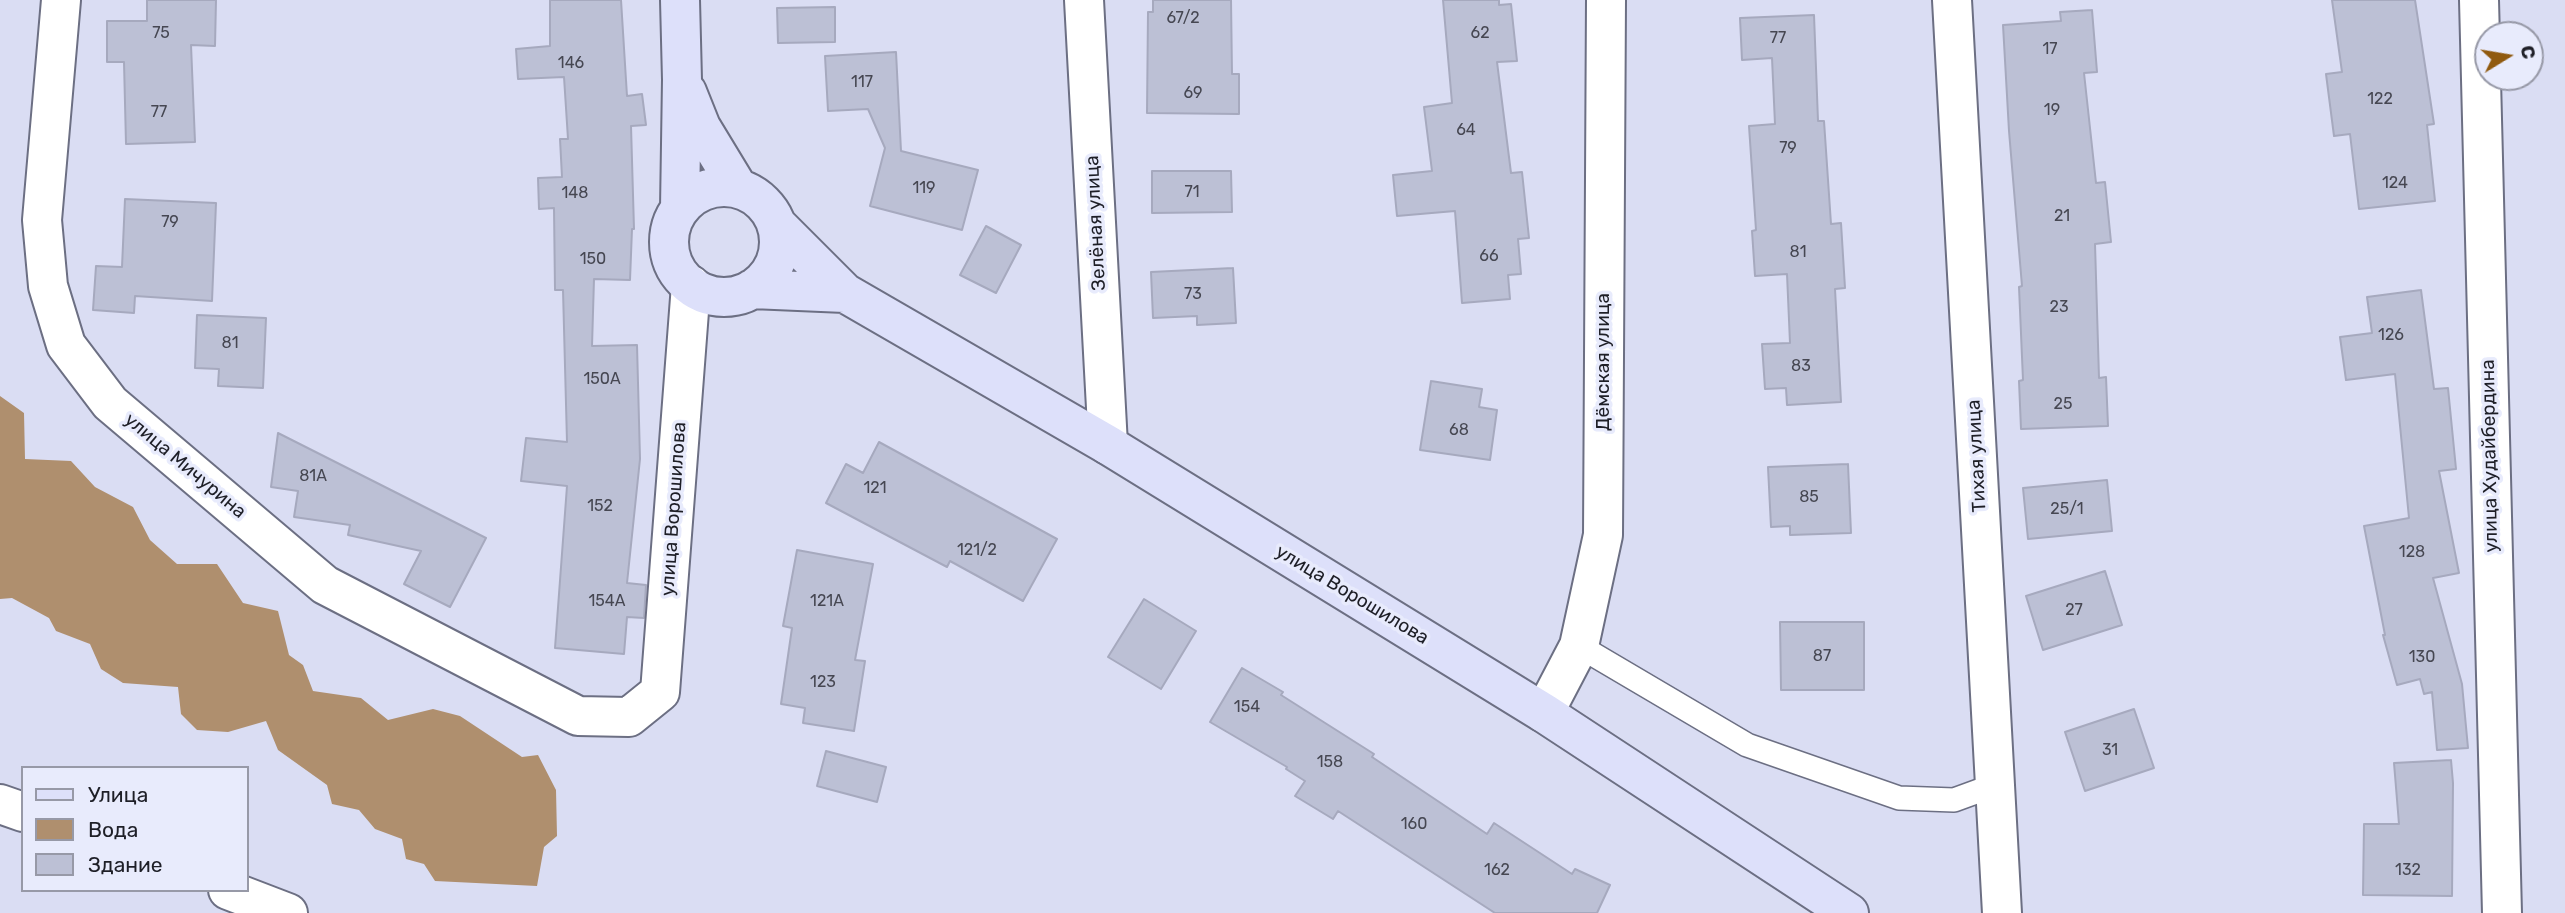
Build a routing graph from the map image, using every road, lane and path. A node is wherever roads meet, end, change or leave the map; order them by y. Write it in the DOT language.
graph roads {
  1 [pos="61,0"];
  2 [pos="680,0"];
  3 [pos="1084,0"];
  4 [pos="1606,0"];
  5 [pos="1952,0"];
  6 [pos="2479,0"];
  7 [pos="682,80"];
  8 [pos="738,188"];
  9 [pos="680,208"];
  10 [pos="776,224"];
  11 [pos="691,285"];
  12 [pos="752,289"];
  13 [pos="845,293"];
  14 [pos="1108,445"];
  15 [pos="1579,646"];
  16 [pos="1544,713"];
  17 [pos="629,717"];
  18 [pos="1995,785"];
  19 [pos="0,804"];
  20 [pos="21,811"];
  21 [pos="233,892"];
  22 [pos="288,913"];
  23 [pos="1849,913"];
  24 [pos="2002,913"];
  25 [pos="2502,913"];
  1 -- 17 [label="street, улица Мичурина"];
  2 -- 7 [label="street"];
  3 -- 14 [label="street, Зелёная улица"];
  4 -- 15 [label="street, Дёмская улица"];
  5 -- 18 [label="street, Тихая улица"];
  6 -- 25 [label="street, улица Худайбердина"];
  7 -- 8 [label="street"];
  7 -- 9 [label="street"];
  8 -- 9 [label="street"];
  8 -- 10 [label="street"];
  9 -- 11 [label="street"];
  10 -- 12 [label="street"];
  10 -- 13 [label="street, улица Ворошилова"];
  11 -- 12 [label="street"];
  11 -- 17 [label="street, улица Ворошилова"];
  12 -- 13 [label="street, улица Ворошилова"];
  13 -- 14 [label="street, улица Ворошилова"];
  14 -- 16 [label="street, улица Ворошилова"];
  15 -- 16 [label="street, Дёмская улица"];
  15 -- 18 [label="lane"];
  16 -- 23 [label="street, улица Ворошилова"];
  18 -- 24 [label="street, Тихая улица"];
  19 -- 20 [label="street"];
  21 -- 22 [label="street"];
}
